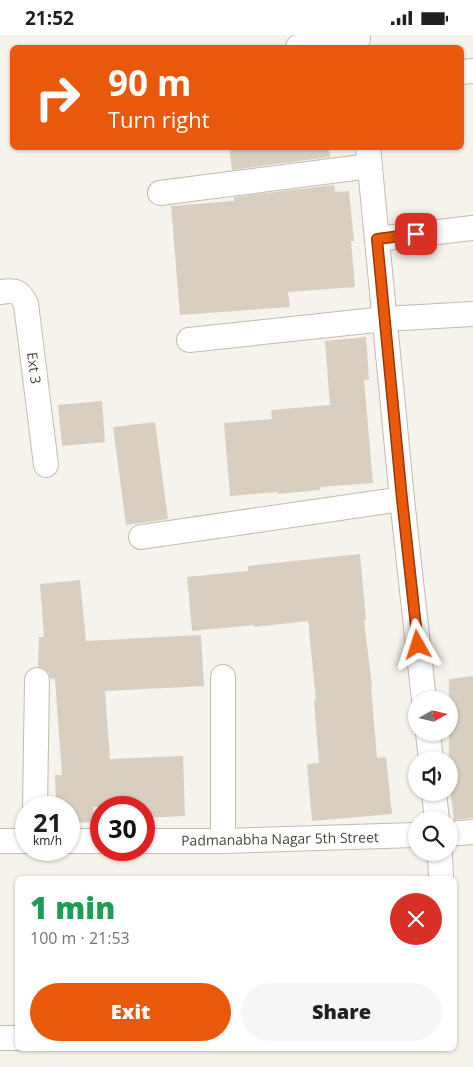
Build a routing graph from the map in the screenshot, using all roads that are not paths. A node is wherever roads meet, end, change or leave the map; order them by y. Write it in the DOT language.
graph roads {
  1 [pos="358,41"];
  2 [pos="318,45"];
  3 [pos="369,157"];
  4 [pos="160,193"];
  5 [pos="473,228"];
  6 [pos="377,239"];
  7 [pos="0,292"];
  8 [pos="473,315"];
  9 [pos="385,319"];
  10 [pos="189,340"];
  11 [pos="46,465"];
  12 [pos="402,499"];
  13 [pos="141,537"];
  14 [pos="223,677"];
  15 [pos="37,680"];
  16 [pos="423,691"];
  17 [pos="35,796"];
  18 [pos="473,832"];
  19 [pos="458,833"];
  20 [pos="408,835"];
  21 [pos="0,841"];
  22 [pos="15,841"];
  23 [pos="155,841"];
  24 [pos="223,841"];
  25 [pos="440,861"];
  26 [pos="441,876"];
  27 [pos="0,1038"];
  28 [pos="15,1038"];
  1 -- 2 [label="street"];
  3 -- 4 [label="street"];
  3 -- 6 [label="street"];
  5 -- 6 [label="street"];
  6 -- 9 [label="street"];
  7 -- 11 [label="street, Ext 3"];
  8 -- 9 [label="street"];
  9 -- 10 [label="street"];
  9 -- 12 [label="street"];
  12 -- 13 [label="street"];
  12 -- 16 [label="street"];
  14 -- 24 [label="street"];
  15 -- 17 [label="street"];
  18 -- 19 [label="street"];
  20 -- 24 [label="street, Padmanabha Nagar 5th Street"];
  21 -- 22 [label="street"];
  23 -- 24 [label="street, Padmanabha Nagar 5th Street"];
  25 -- 26 [label="street"];
  27 -- 28 [label="street"];
}
